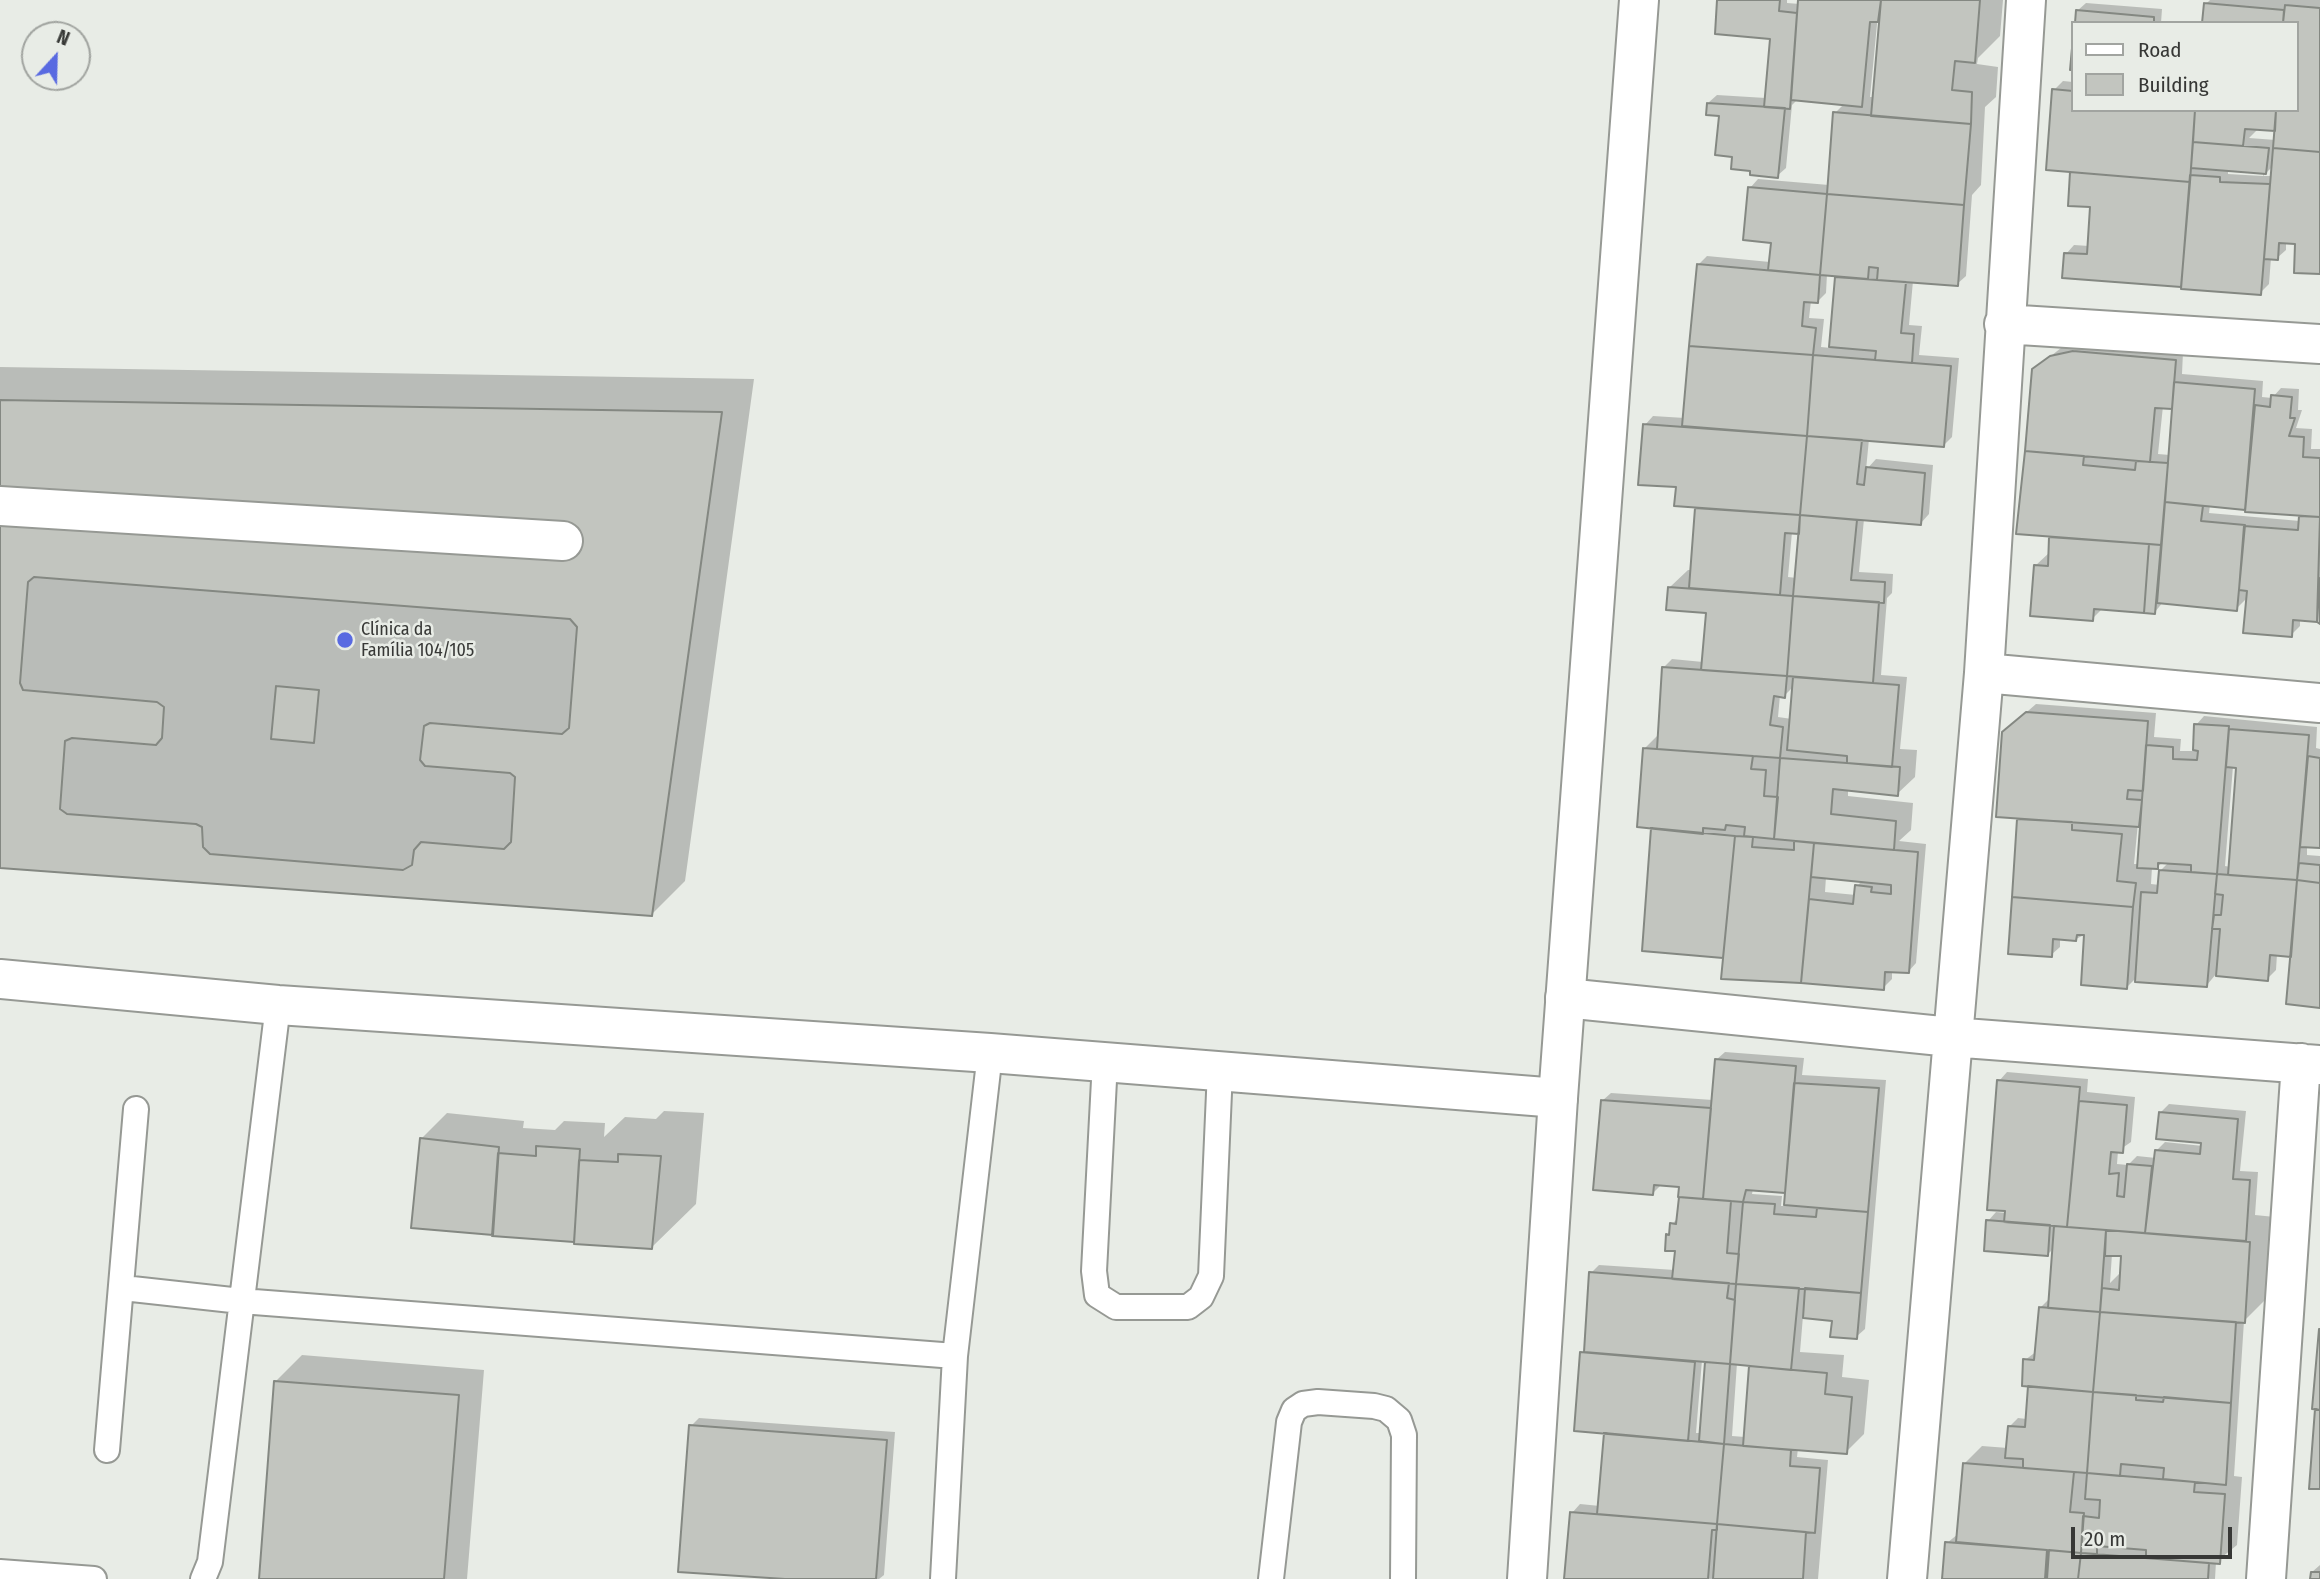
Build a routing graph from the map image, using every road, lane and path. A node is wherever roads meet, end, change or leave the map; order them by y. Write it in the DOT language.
graph roads {
  1 [pos="1639,0"];
  2 [pos="2026,0"];
  3 [pos="2004,324"];
  4 [pos="2320,344"];
  5 [pos="0,506"];
  6 [pos="563,541"];
  7 [pos="1984,673"];
  8 [pos="2320,703"];
  9 [pos="0,979"];
  10 [pos="1565,998"];
  11 [pos="278,1005"];
  12 [pos="1951,1037"];
  13 [pos="990,1053"];
  14 [pos="1105,1061"];
  15 [pos="2310,1064"];
  16 [pos="1220,1070"];
  17 [pos="1558,1098"];
  18 [pos="136,1109"];
  19 [pos="123,1288"];
  20 [pos="241,1301"];
  21 [pos="955,1356"];
  22 [pos="107,1450"];
  23 [pos="0,1573"];
  24 [pos="94,1579"];
  25 [pos="203,1579"];
  26 [pos="943,1579"];
  27 [pos="1271,1579"];
  28 [pos="1403,1579"];
  29 [pos="1527,1579"];
  30 [pos="1907,1579"];
  31 [pos="2266,1579"];
  1 -- 10 [label="street"];
  2 -- 3 [label="street"];
  3 -- 4 [label="street"];
  3 -- 7 [label="street"];
  5 -- 6 [label="street"];
  7 -- 8 [label="street"];
  7 -- 12 [label="street"];
  9 -- 11 [label="street"];
  10 -- 12 [label="street"];
  10 -- 17 [label="street"];
  11 -- 13 [label="street"];
  11 -- 20 [label="lane"];
  12 -- 15 [label="street"];
  12 -- 30 [label="street"];
  13 -- 14 [label="street"];
  13 -- 21 [label="lane"];
  14 -- 16 [label="street"];
  14 -- 16 [label="lane"];
  15 -- 31 [label="street"];
  16 -- 17 [label="street"];
  17 -- 29 [label="street"];
  18 -- 19 [label="lane"];
  19 -- 20 [label="lane"];
  19 -- 22 [label="lane"];
  20 -- 21 [label="lane"];
  20 -- 25 [label="lane"];
  21 -- 26 [label="lane"];
  23 -- 24 [label="lane"];
  27 -- 28 [label="lane"];
}
